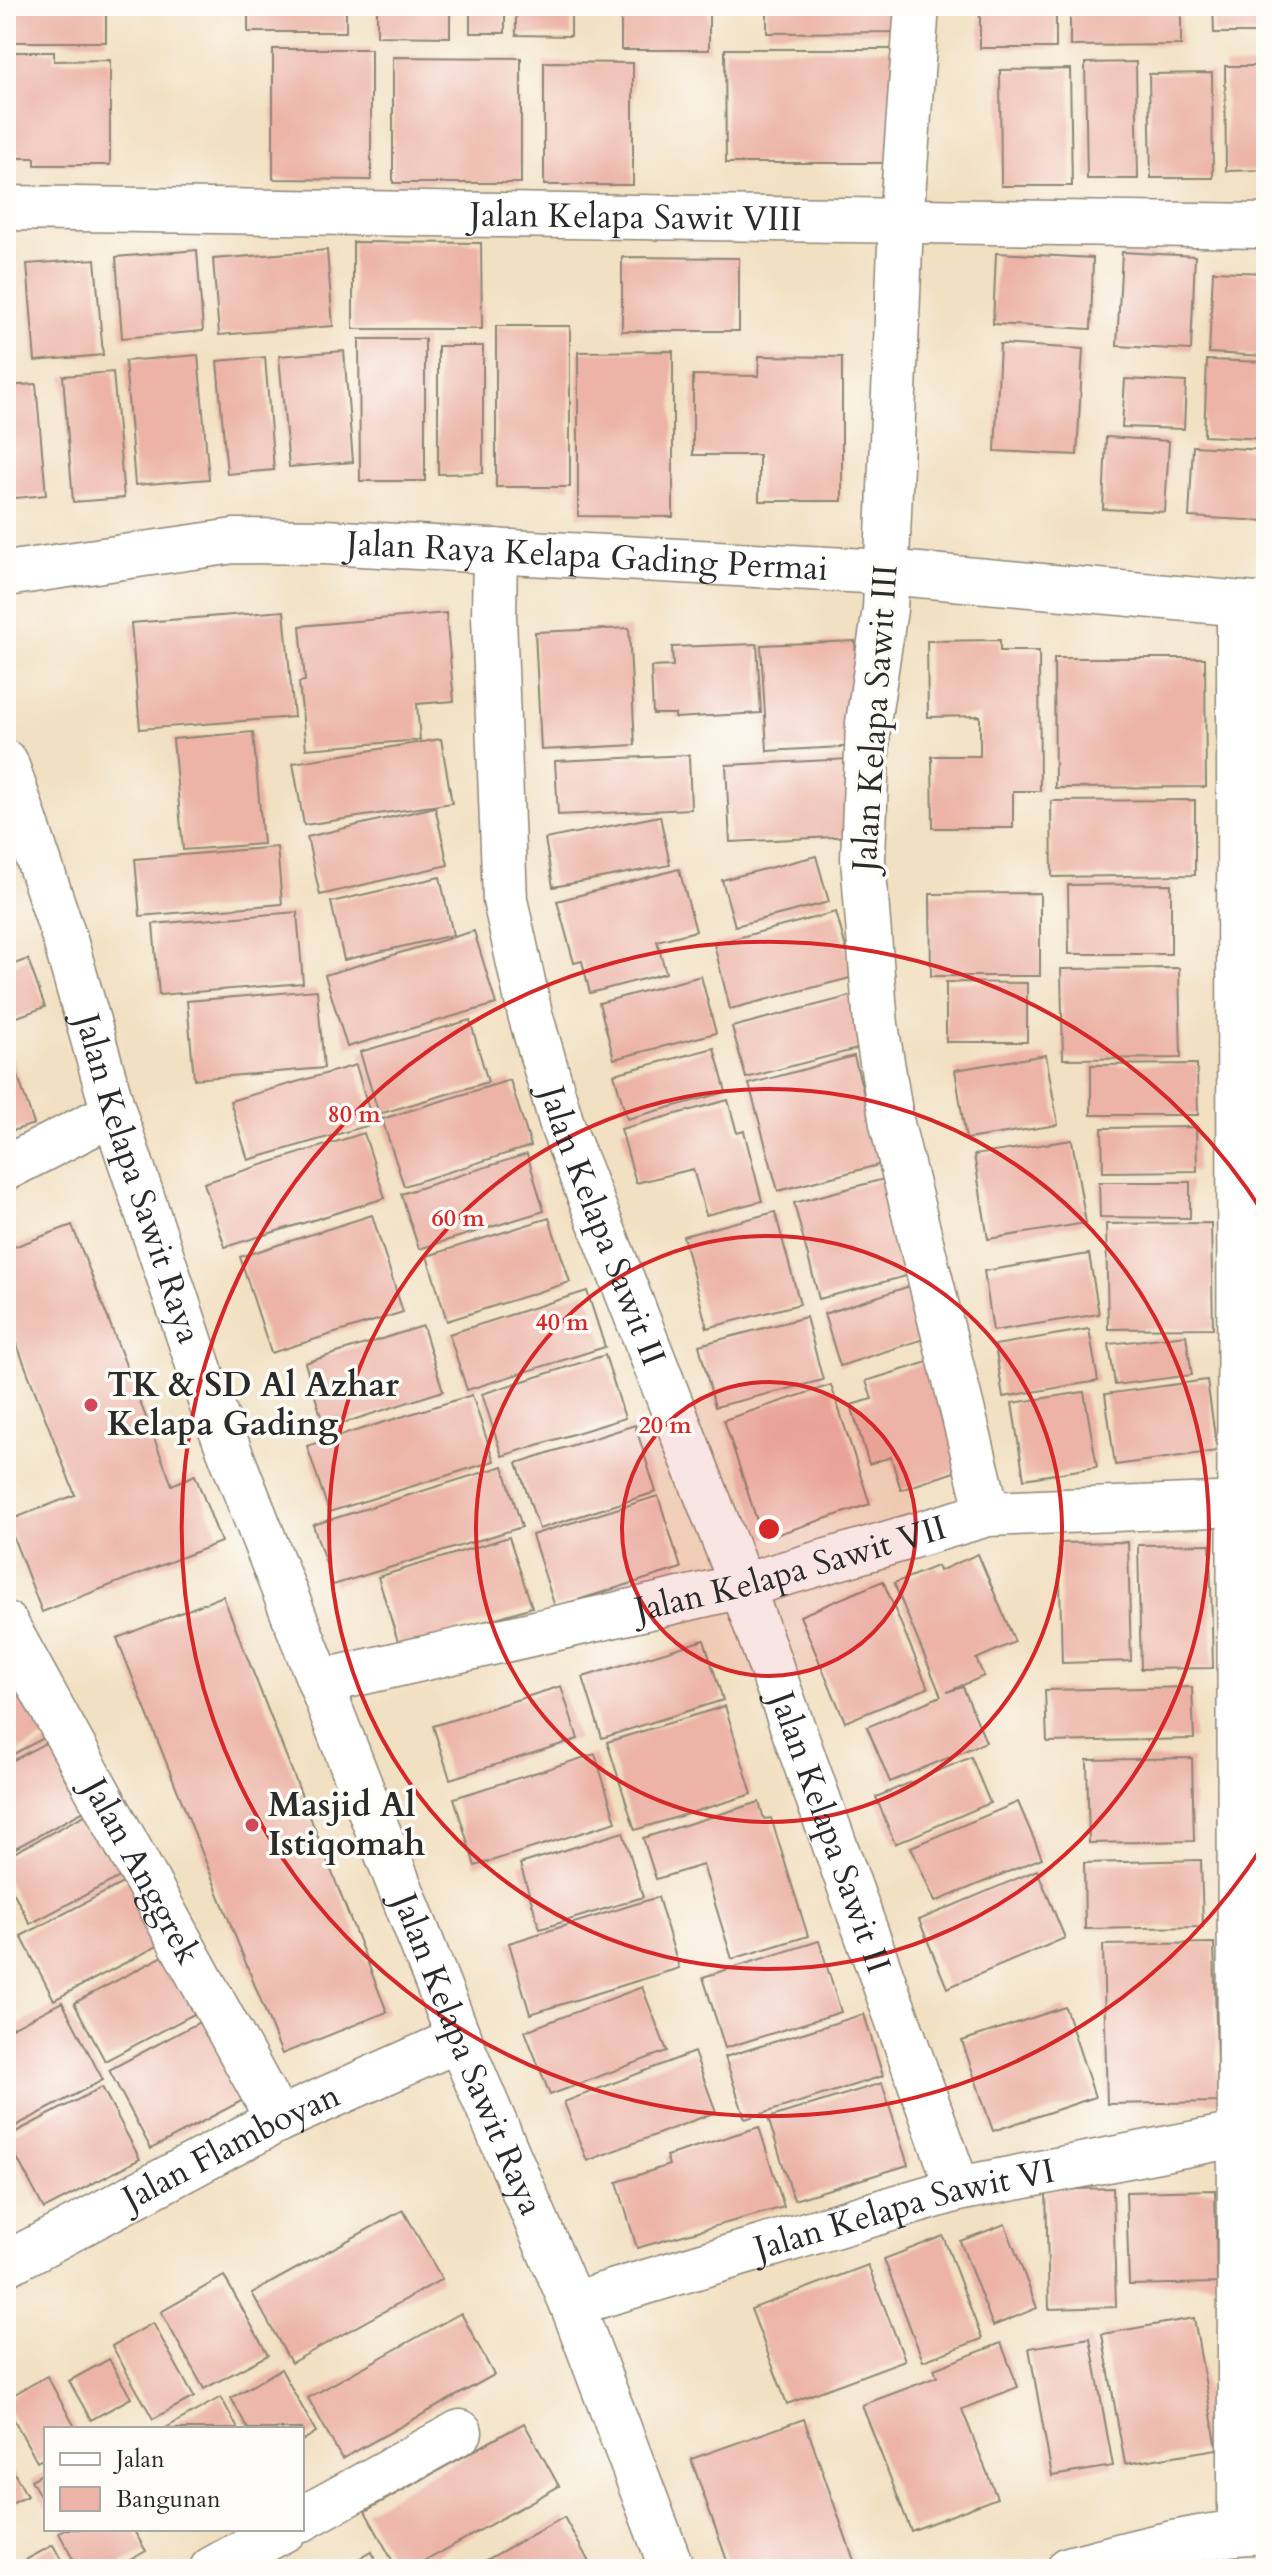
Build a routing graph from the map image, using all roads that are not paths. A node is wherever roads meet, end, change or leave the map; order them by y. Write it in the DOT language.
graph roads {
  1 [pos="917,6"];
  2 [pos="6,208"];
  3 [pos="901,223"];
  4 [pos="1266,226"];
  5 [pos="495,551"];
  6 [pos="885,572"];
  7 [pos="6,574"];
  8 [pos="1252,605"];
  9 [pos="6,763"];
  10 [pos="114,1113"];
  11 [pos="6,1168"];
  12 [pos="1253,1503"];
  13 [pos="988,1514"];
  14 [pos="742,1586"];
  15 [pos="6,1624"];
  16 [pos="320,1682"];
  17 [pos="460,2039"];
  18 [pos="278,2120"];
  19 [pos="1241,2134"];
  20 [pos="958,2189"];
  21 [pos="9,2257"];
  22 [pos="572,2304"];
  23 [pos="460,2432"];
  24 [pos="304,2518"];
  25 [pos="281,2531"];
  26 [pos="1253,2532"];
  27 [pos="212,2569"];
  28 [pos="672,2569"];
  29 [pos="1069,2569"];
  1 -- 3 [label="street, Jalan Kelapa Sawit III"];
  2 -- 3 [label="street, Jalan Kelapa Sawit VIII"];
  3 -- 4 [label="street, Jalan Kelapa Sawit VIII"];
  3 -- 6 [label="street, Jalan Kelapa Sawit III"];
  5 -- 6 [label="street, Jalan Raya Kelapa Gading Permai"];
  5 -- 7 [label="street, Jalan Raya Kelapa Gading Permai"];
  5 -- 14 [label="street, Jalan Kelapa Sawit II"];
  6 -- 8 [label="street, Jalan Raya Kelapa Gading Permai"];
  6 -- 13 [label="street, Jalan Kelapa Sawit III"];
  8 -- 12 [label="street"];
  9 -- 10 [label="street, Jalan Kelapa Sawit Raya"];
  10 -- 11 [label="street"];
  10 -- 16 [label="street, Jalan Kelapa Sawit Raya"];
  12 -- 13 [label="street, Jalan Kelapa Sawit VII"];
  12 -- 19 [label="street"];
  13 -- 14 [label="street, Jalan Kelapa Sawit VII"];
  14 -- 16 [label="street, Jalan Kelapa Sawit VII"];
  14 -- 20 [label="street, Jalan Kelapa Sawit II"];
  15 -- 18 [label="street, Jalan Anggrek"];
  16 -- 17 [label="street, Jalan Kelapa Sawit Raya"];
  17 -- 18 [label="street, Jalan Flamboyan"];
  17 -- 22 [label="street, Jalan Kelapa Sawit Raya"];
  18 -- 21 [label="street, Jalan Flamboyan"];
  19 -- 20 [label="street, Jalan Kelapa Sawit VI"];
  19 -- 26 [label="street"];
  20 -- 22 [label="street, Jalan Kelapa Sawit VI"];
  22 -- 28 [label="street, Jalan Kelapa Sawit Raya"];
  23 -- 24 [label="street"];
  25 -- 27 [label="street"];
  26 -- 29 [label="street"];
}
